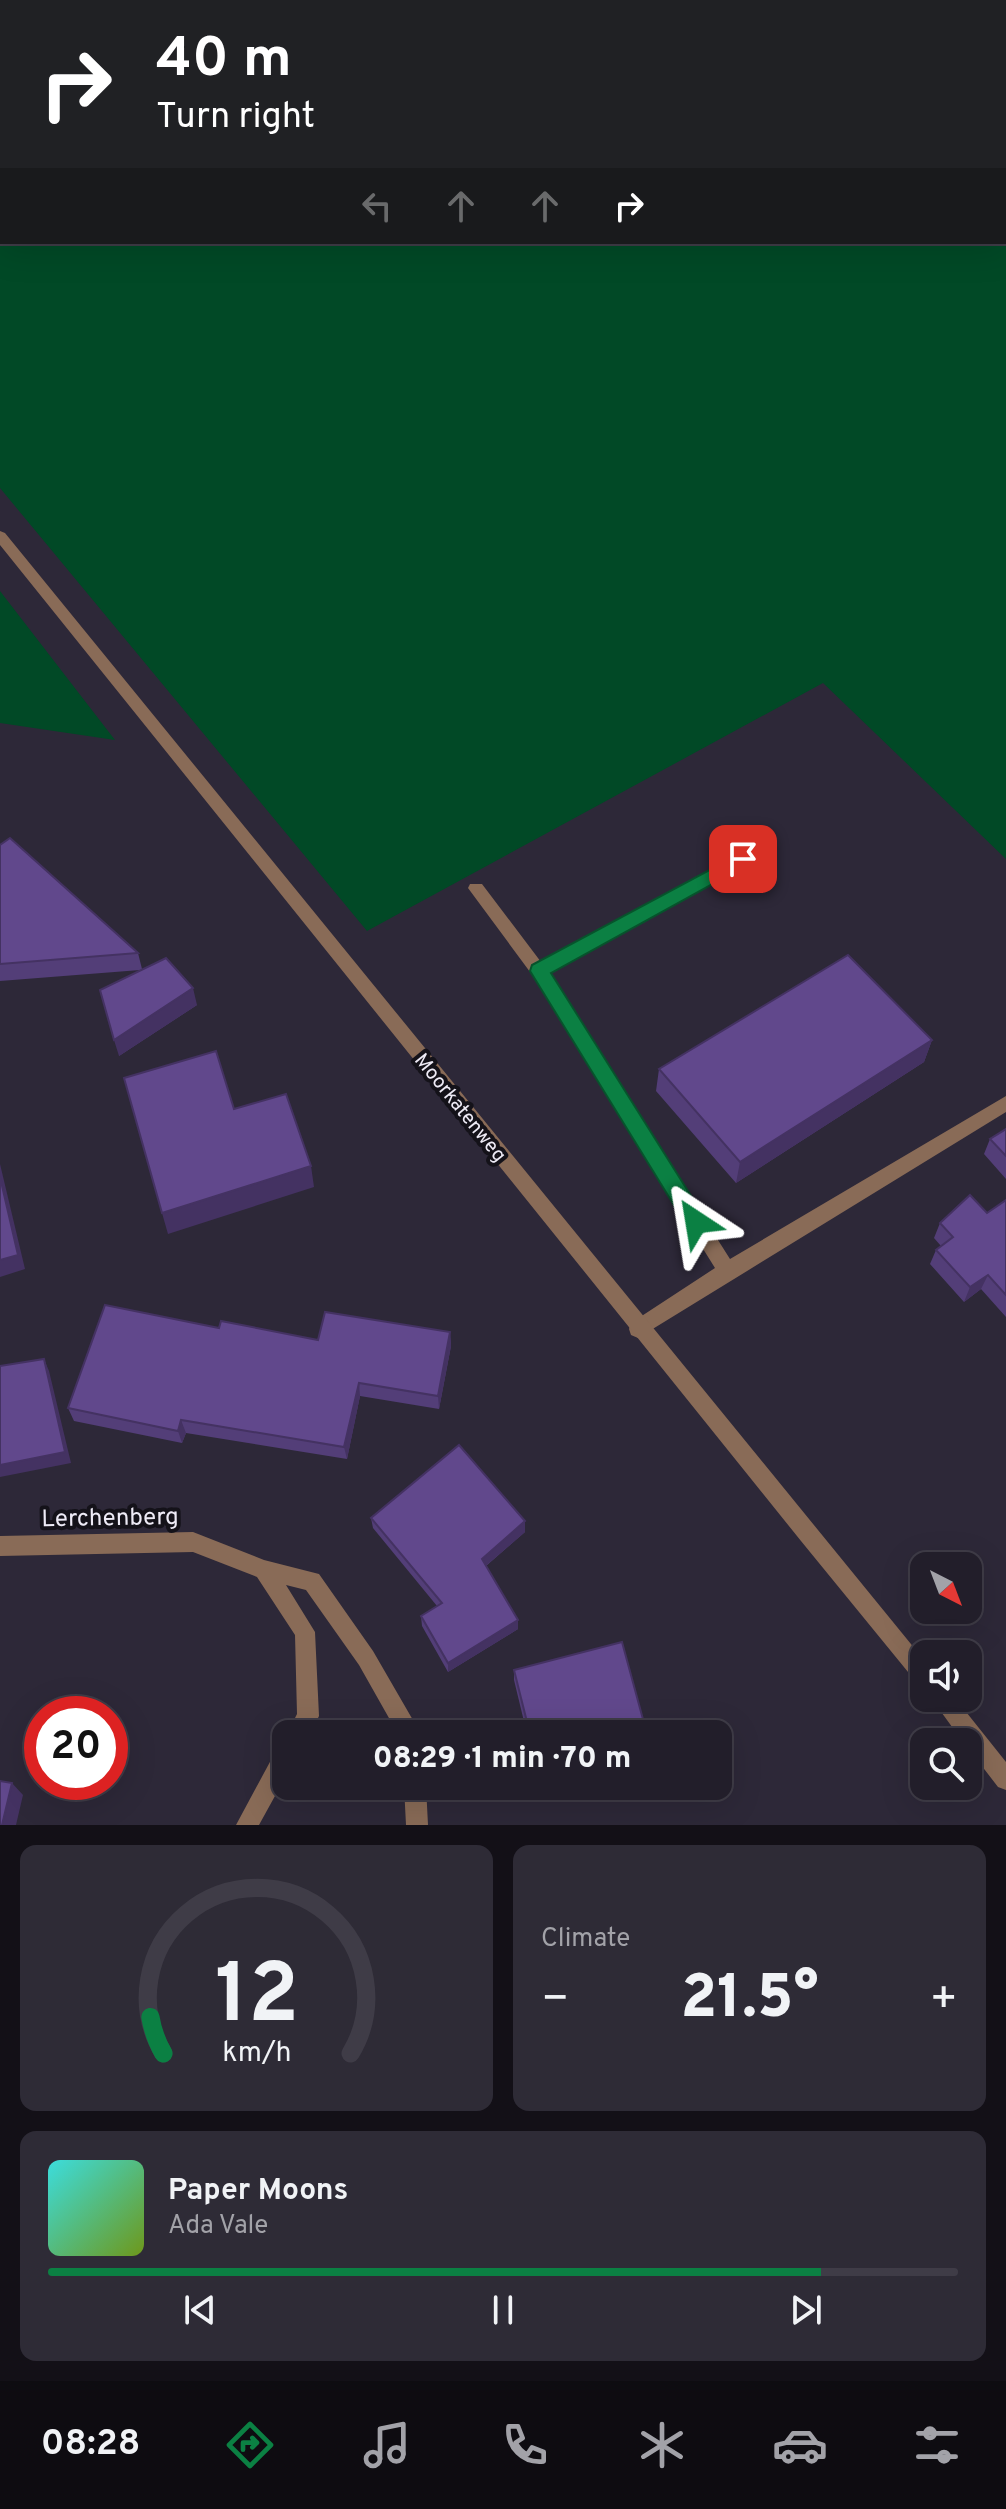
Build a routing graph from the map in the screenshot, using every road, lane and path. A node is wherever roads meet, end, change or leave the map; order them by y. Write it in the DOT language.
graph roads {
  1 [pos="0,536"];
  2 [pos="769,845"];
  3 [pos="476,888"];
  4 [pos="539,971"];
  5 [pos="1006,1103"];
  6 [pos="727,1271"];
  7 [pos="638,1329"];
  8 [pos="0,1546"];
  9 [pos="264,1570"];
  10 [pos="910,1659"];
  11 [pos="953,1712"];
  12 [pos="306,1720"];
  13 [pos="402,1720"];
  14 [pos="1006,1779"];
  15 [pos="272,1780"];
  16 [pos="416,1800"];
  17 [pos="247,1825"];
  18 [pos="417,1825"];
  1 -- 7 [label="street, Moorkatenweg"];
  2 -- 4 [label="street"];
  3 -- 4 [label="street"];
  4 -- 6 [label="street"];
  5 -- 6 [label="street"];
  6 -- 7 [label="street"];
  7 -- 10 [label="street, Moorkatenweg"];
  8 -- 9 [label="street, Lerchenberg"];
  9 -- 12 [label="street"];
  9 -- 13 [label="street, Lerchenberg"];
  11 -- 14 [label="street"];
  15 -- 17 [label="street"];
  16 -- 18 [label="street"];
}
